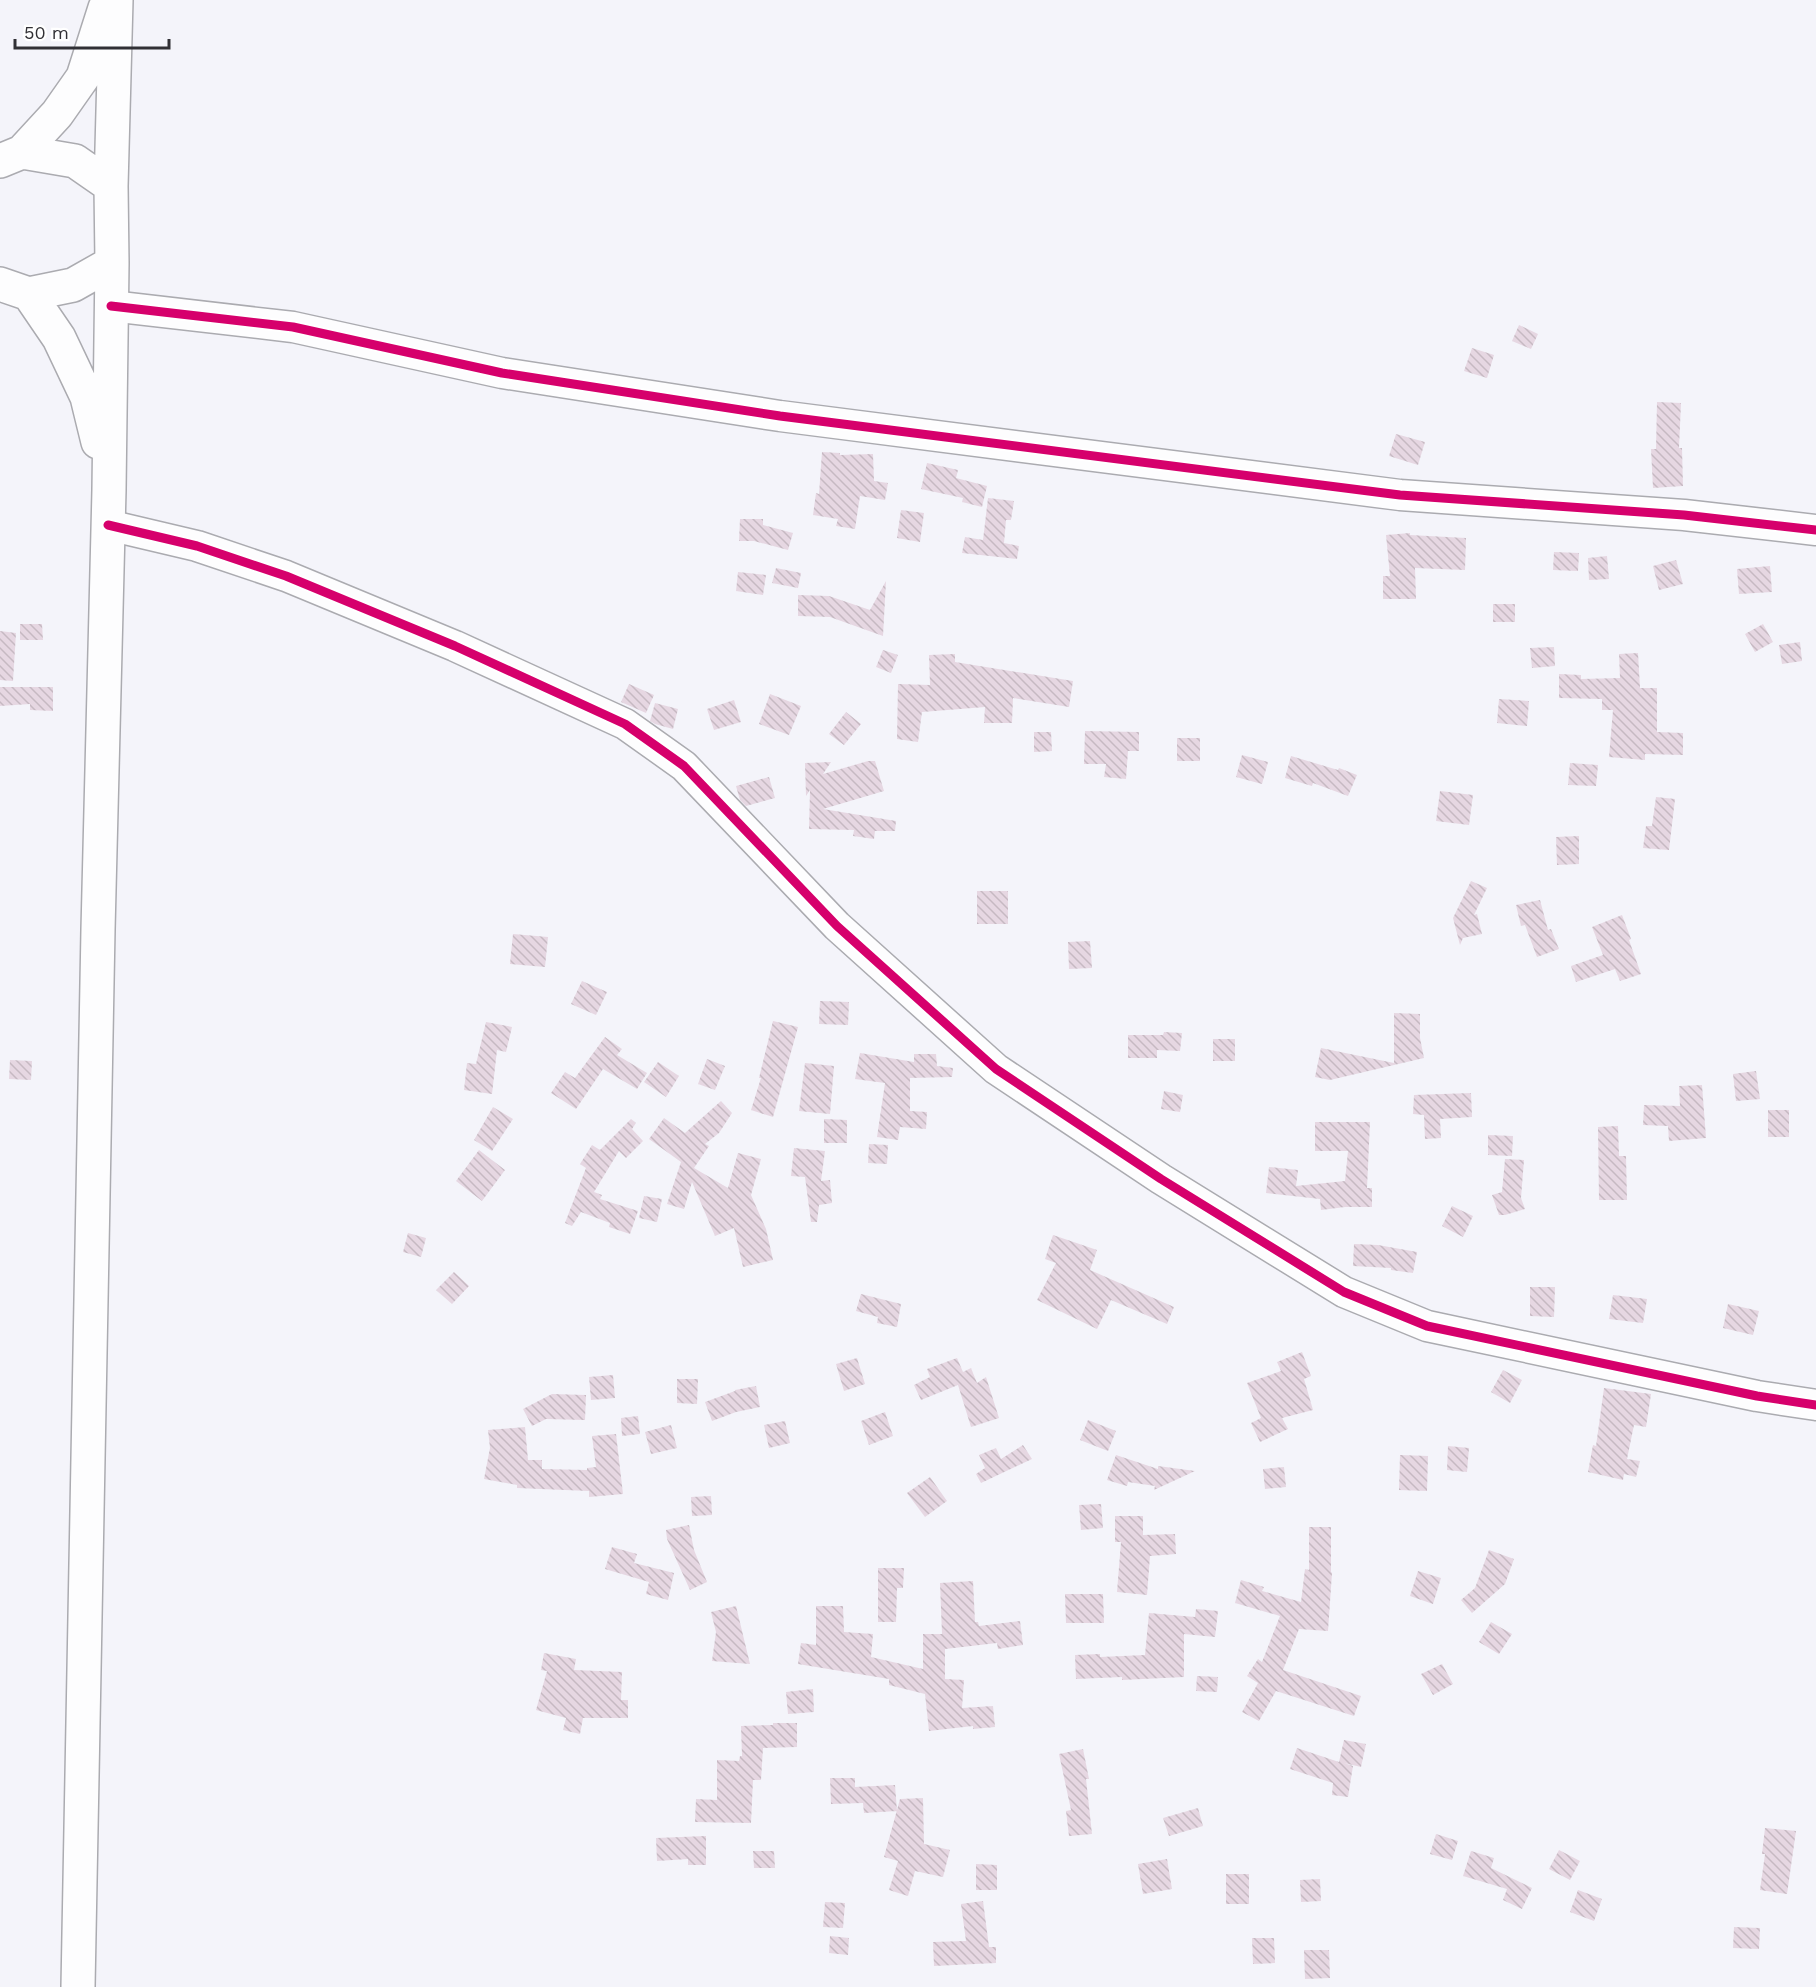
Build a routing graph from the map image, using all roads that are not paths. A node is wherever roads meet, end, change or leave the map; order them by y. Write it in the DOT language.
graph roads {
  1 [pos="107,0"];
  2 [pos="116,0"];
  3 [pos="11,156"];
  4 [pos="111,186"];
  5 [pos="112,263"];
  6 [pos="15,289"];
  7 [pos="111,306"];
  8 [pos="109,490"];
  9 [pos="108,525"];
  10 [pos="1816,530"];
  11 [pos="1816,1405"];
  12 [pos="78,1987"];
  1 -- 3 [label="main road"];
  2 -- 4 [label="main road"];
  3 -- 4 [label="main road"];
  4 -- 5 [label="main road"];
  5 -- 6 [label="main road"];
  5 -- 7 [label="main road"];
  6 -- 8 [label="main road"];
  7 -- 8 [label="main road"];
  7 -- 10 [label="street"];
  8 -- 9 [label="main road"];
  9 -- 11 [label="street"];
  9 -- 12 [label="main road"];
}
